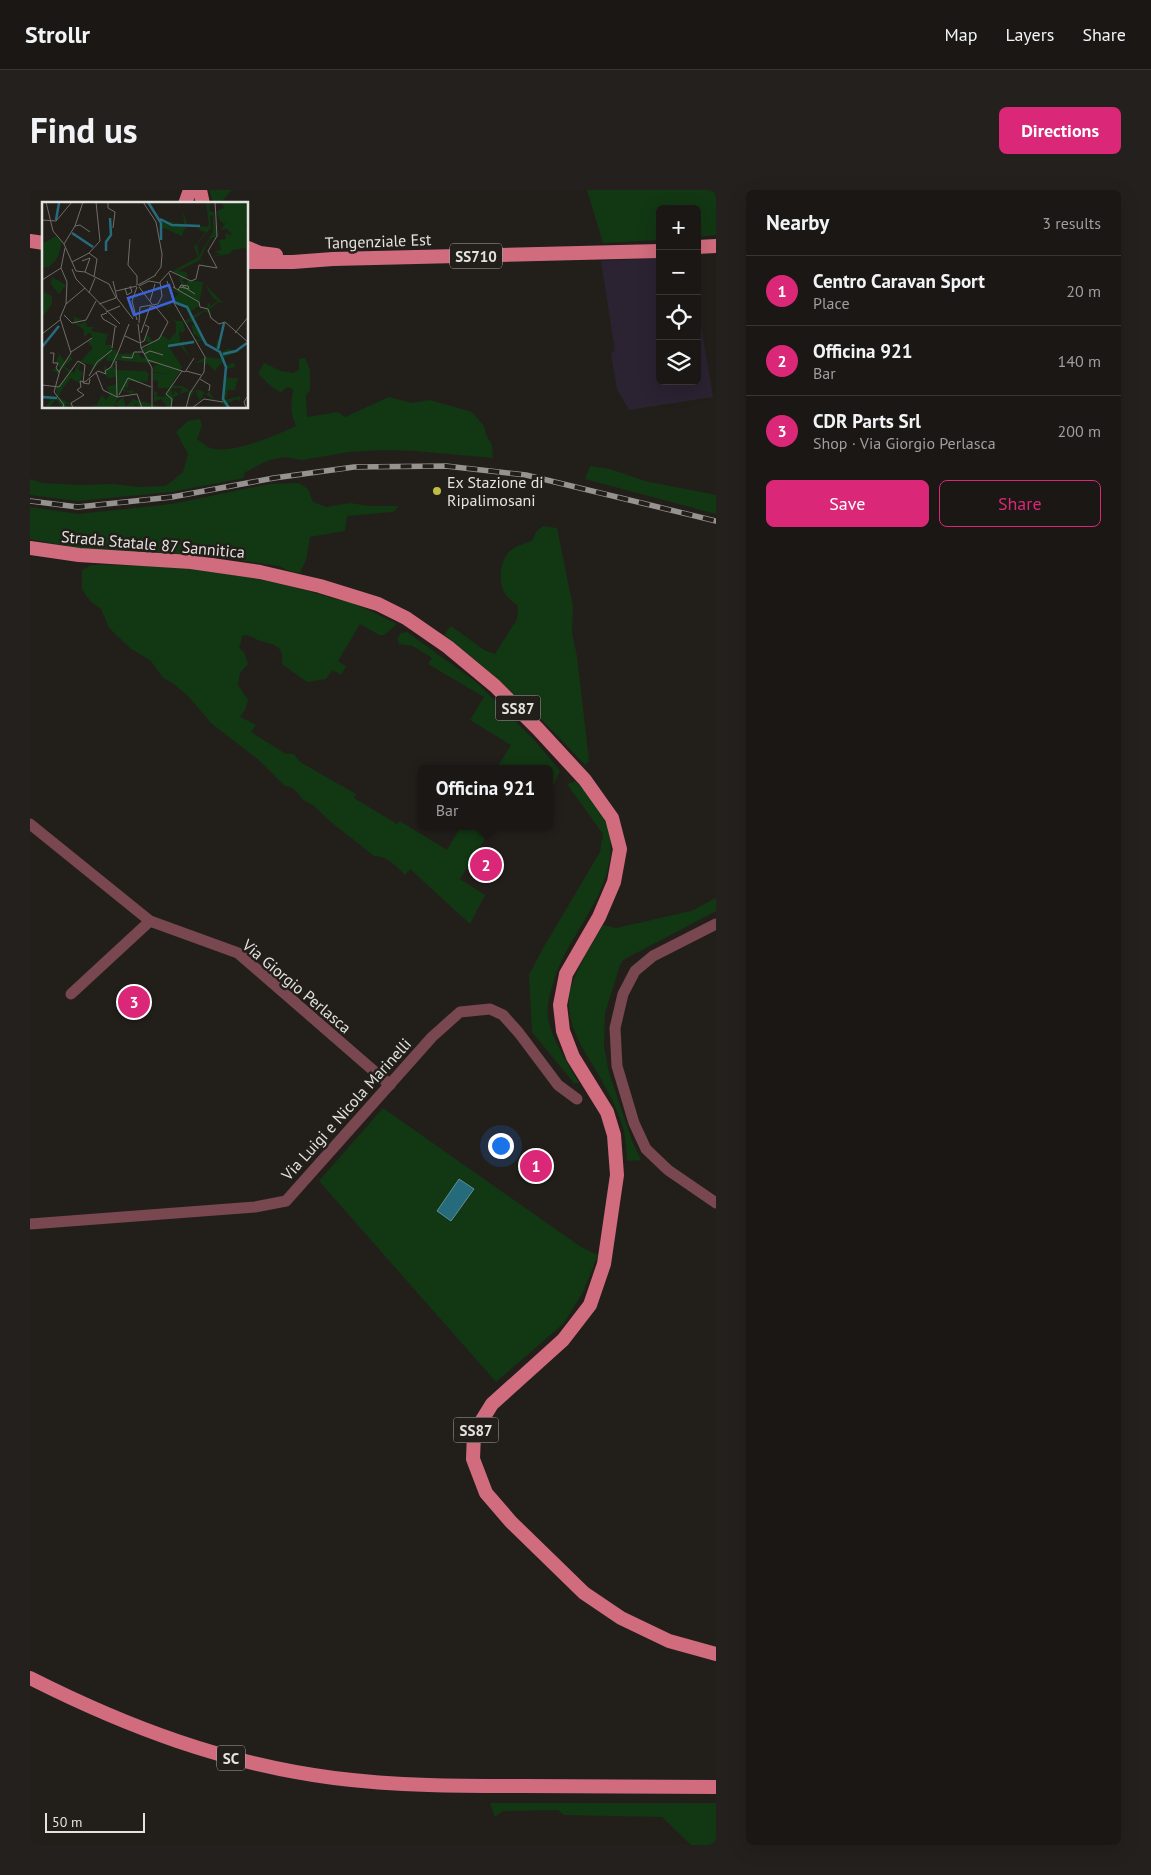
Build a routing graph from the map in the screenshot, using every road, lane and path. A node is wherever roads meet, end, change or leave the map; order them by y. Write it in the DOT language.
graph roads {
  1 [pos="190,190"];
  2 [pos="186,202"];
  3 [pos="716,246"];
  4 [pos="701,247"];
  5 [pos="249,248"];
  6 [pos="656,251"];
  7 [pos="249,262"];
  8 [pos="293,262"];
  9 [pos="30,548"];
  10 [pos="30,824"];
  11 [pos="150,921"];
  12 [pos="716,924"];
  13 [pos="71,994"];
  14 [pos="390,1085"];
  15 [pos="577,1099"];
  16 [pos="716,1203"];
  17 [pos="30,1224"];
  18 [pos="716,1654"];
  19 [pos="30,1678"];
  20 [pos="716,1787"];
  1 -- 2 [label="main road"];
  3 -- 4 [label="main road"];
  5 -- 8 [label="main road"];
  6 -- 8 [label="main road, Tangenziale Est / SS710"];
  7 -- 8 [label="main road, Tangenziale Est / SS710"];
  9 -- 18 [label="main road, Strada Statale 87 Sannitica / SS87"];
  10 -- 11 [label="street, Via Giorgio Perlasca"];
  11 -- 13 [label="street"];
  11 -- 14 [label="street, Via Giorgio Perlasca"];
  12 -- 16 [label="street"];
  14 -- 15 [label="street, Via Luigi e Nicola Marinelli"];
  14 -- 17 [label="street, Via Luigi e Nicola Marinelli"];
  19 -- 20 [label="main road, SC"];
}
